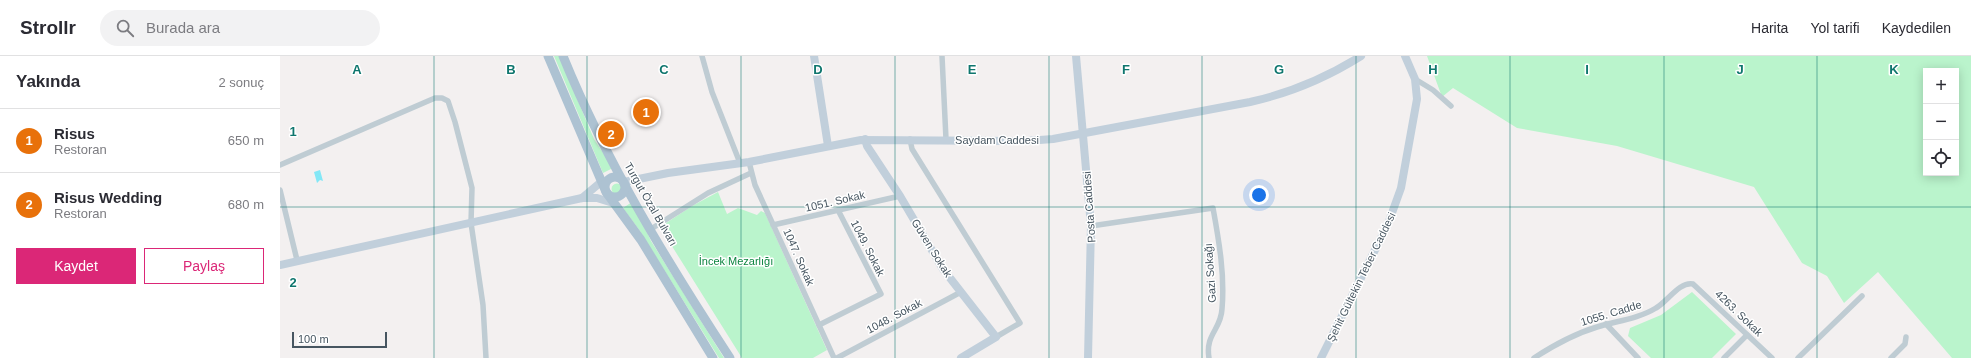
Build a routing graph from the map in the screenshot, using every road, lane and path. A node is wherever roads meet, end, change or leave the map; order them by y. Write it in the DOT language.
graph roads {
  1 [pos="548,56"];
  2 [pos="563,56"];
  3 [pos="702,56"];
  4 [pos="814,56"];
  5 [pos="942,56"];
  6 [pos="1076,56"];
  7 [pos="1361,56"];
  8 [pos="1405,56"];
  9 [pos="1415,79"];
  10 [pos="1451,106"];
  11 [pos="1083,133"];
  12 [pos="865,139"];
  13 [pos="910,139"];
  14 [pos="946,139"];
  15 [pos="828,146"];
  16 [pos="749,162"];
  17 [pos="740,163"];
  18 [pos="280,165"];
  19 [pos="751,173"];
  20 [pos="601,182"];
  21 [pos="624,182"];
  22 [pos="280,190"];
  23 [pos="606,192"];
  24 [pos="900,196"];
  25 [pos="582,198"];
  26 [pos="613,203"];
  27 [pos="838,210"];
  28 [pos="471,224"];
  29 [pos="773,225"];
  30 [pos="1091,226"];
  31 [pos="651,229"];
  32 [pos="297,260"];
  33 [pos="280,265"];
  34 [pos="1691,283"];
  35 [pos="961,292"];
  36 [pos="1862,296"];
  37 [pos="1606,324"];
  38 [pos="819,325"];
  39 [pos="1747,335"];
  40 [pos="996,337"];
  41 [pos="1906,337"];
  42 [pos="486,358"];
  43 [pos="713,358"];
  44 [pos="730,358"];
  45 [pos="836,358"];
  46 [pos="961,358"];
  47 [pos="1088,358"];
  48 [pos="1209,358"];
  49 [pos="1321,358"];
  50 [pos="1534,358"];
  51 [pos="1638,358"];
  52 [pos="1724,358"];
  53 [pos="1772,358"];
  54 [pos="1798,358"];
  55 [pos="1891,358"];
  1 -- 20 [label="main road"];
  2 -- 21 [label="main road, Turgut Özal Bulvarı"];
  3 -- 17 [label="street"];
  4 -- 15 [label="street"];
  5 -- 14 [label="street"];
  6 -- 11 [label="street, Posta Caddesi"];
  7 -- 11 [label="street, Saydam Caddesi"];
  8 -- 9 [label="street, Şehit Gültekin Teber Caddesi"];
  9 -- 10 [label="street"];
  9 -- 49 [label="street, Şehit Gültekin Teber Caddesi"];
  11 -- 14 [label="street, Saydam Caddesi"];
  11 -- 30 [label="street, Posta Caddesi"];
  12 -- 13 [label="street, Saydam Caddesi"];
  12 -- 15 [label="street, Saydam Caddesi"];
  12 -- 24 [label="street, Güven Sokak"];
  13 -- 14 [label="street, Saydam Caddesi"];
  13 -- 40 [label="street"];
  15 -- 16 [label="street, Saydam Caddesi"];
  16 -- 17 [label="street, Saydam Caddesi"];
  16 -- 19 [label="street, 1047. Sokak"];
  17 -- 21 [label="street, Saydam Caddesi"];
  18 -- 28 [label="street"];
  19 -- 29 [label="street, 1047. Sokak"];
  19 -- 31 [label="street"];
  20 -- 23 [label="main road"];
  20 -- 25 [label="street"];
  21 -- 23 [label="main road"];
  21 -- 23 [label="main road"];
  21 -- 31 [label="main road, Turgut Özal Bulvarı"];
  22 -- 32 [label="street"];
  23 -- 26 [label="main road"];
  24 -- 27 [label="street, 1051. Sokak"];
  24 -- 35 [label="street, Güven Sokak"];
  25 -- 26 [label="street"];
  25 -- 28 [label="street"];
  26 -- 43 [label="main road"];
  27 -- 29 [label="street, 1051. Sokak"];
  27 -- 38 [label="street, 1049. Sokak"];
  28 -- 32 [label="street"];
  28 -- 42 [label="street"];
  29 -- 38 [label="street, 1047. Sokak"];
  30 -- 47 [label="street, Posta Caddesi"];
  30 -- 48 [label="street, Gazi Sokağı"];
  31 -- 44 [label="main road, Turgut Özal Bulvarı"];
  32 -- 33 [label="street"];
  34 -- 37 [label="street, 1055. Cadde"];
  34 -- 39 [label="street, 4263. Sokak"];
  35 -- 40 [label="street, Güven Sokak"];
  35 -- 45 [label="street, 1048. Sokak"];
  36 -- 54 [label="street"];
  37 -- 50 [label="street, 1055. Cadde"];
  37 -- 51 [label="street"];
  38 -- 45 [label="street, 1047. Sokak"];
  39 -- 52 [label="street"];
  39 -- 53 [label="street, 4263. Sokak"];
  40 -- 46 [label="street"];
  41 -- 55 [label="street"];
}
